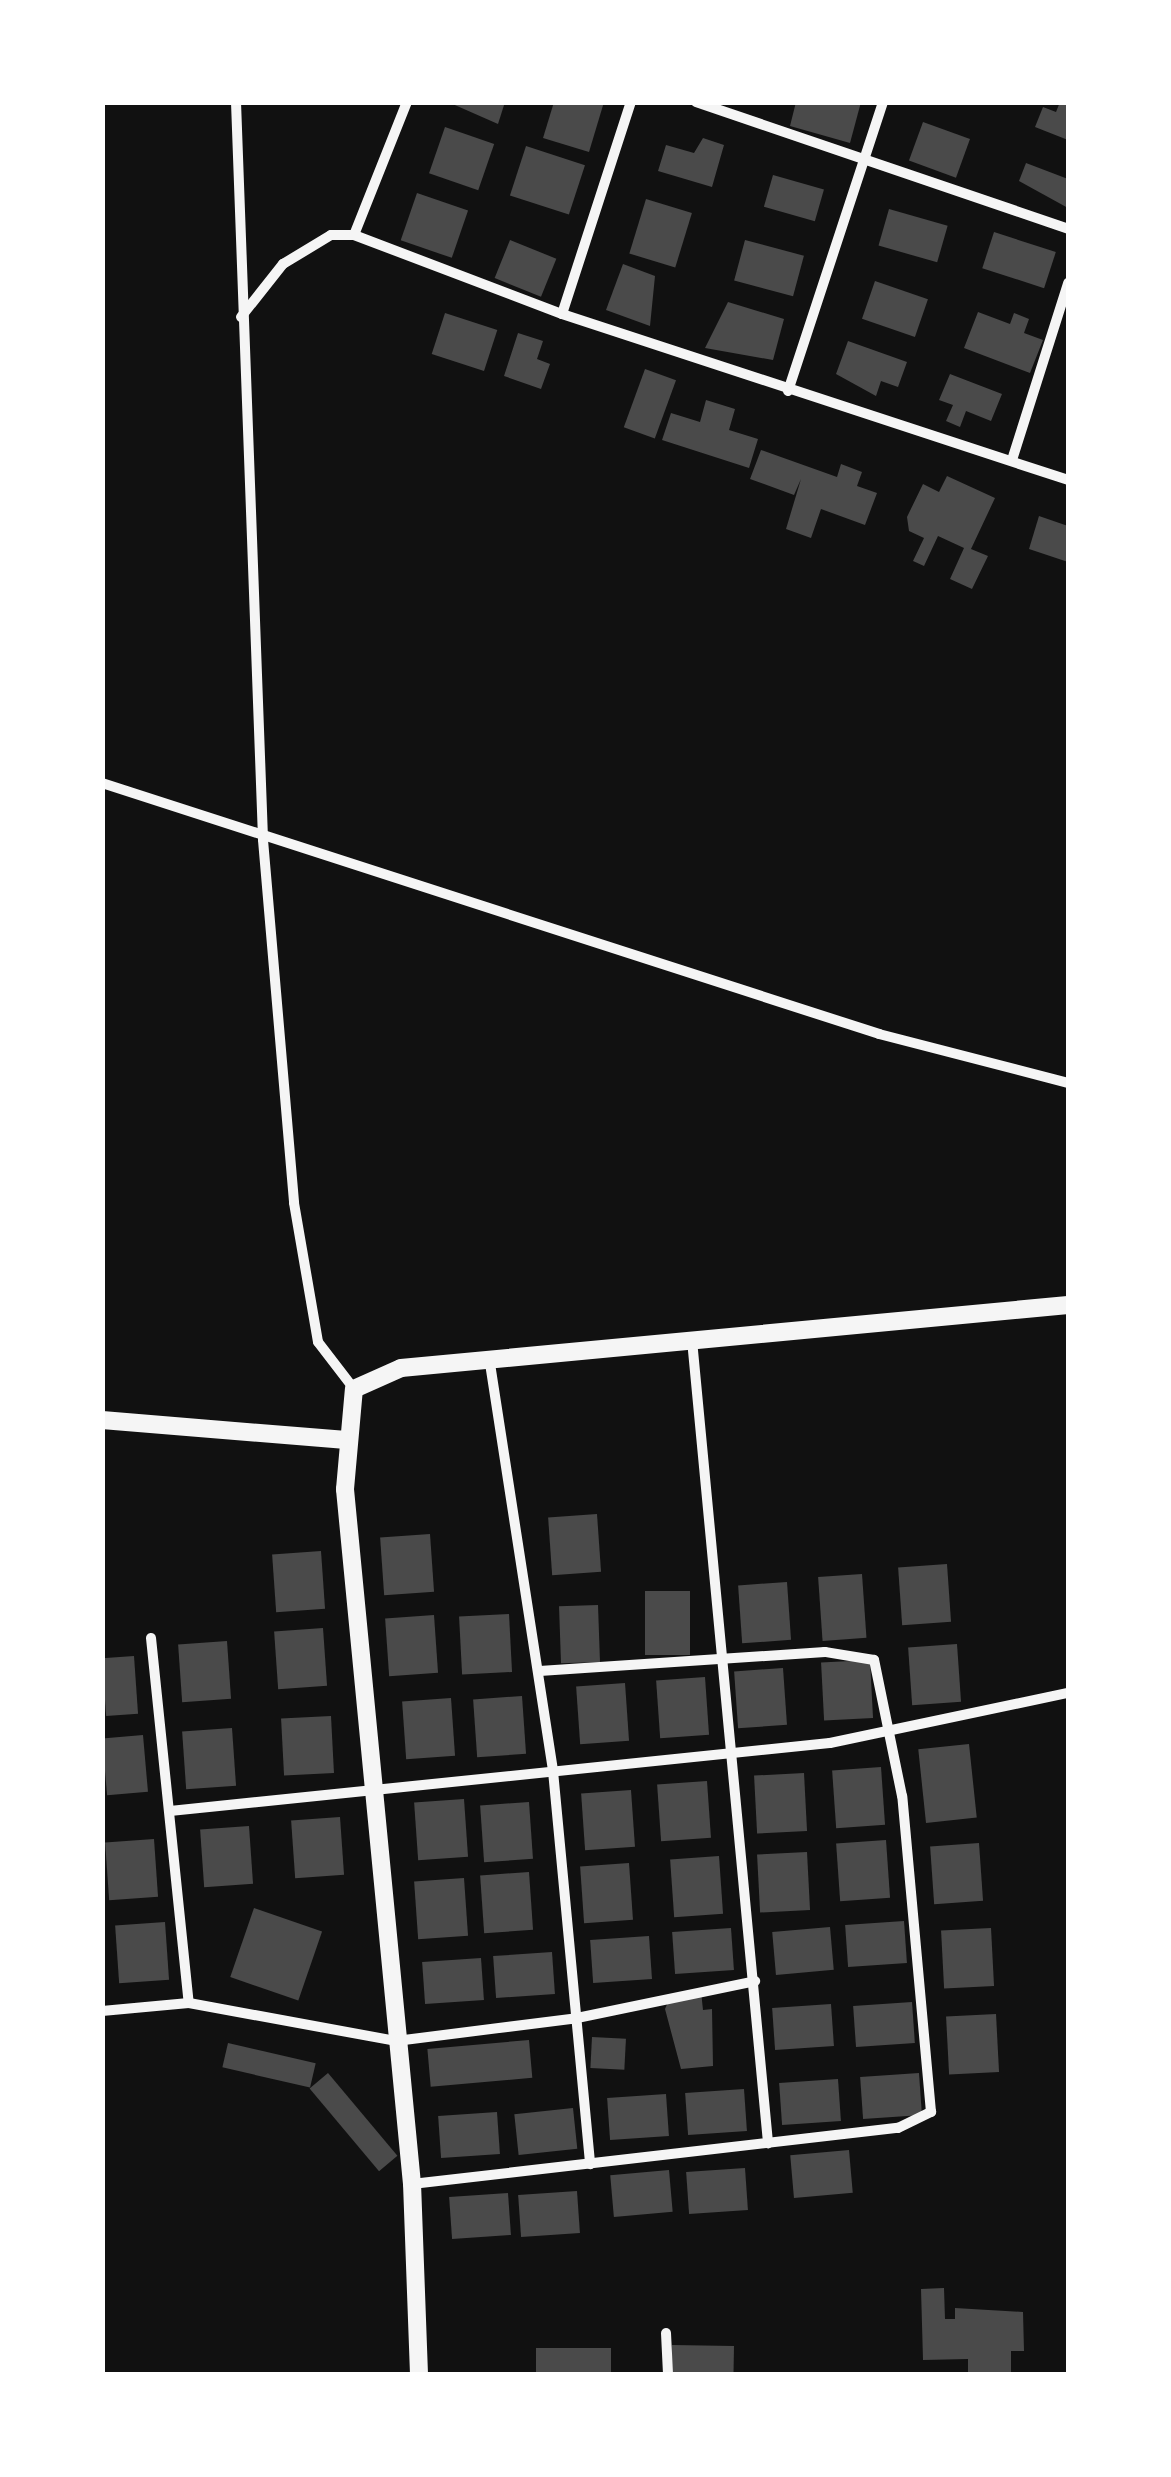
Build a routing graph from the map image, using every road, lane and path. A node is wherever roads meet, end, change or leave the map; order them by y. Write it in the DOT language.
graph roads {
  1 [pos="236,102"];
  2 [pos="407,102"];
  3 [pos="631,102"];
  4 [pos="696,102"];
  5 [pos="882,102"];
  6 [pos="866,158"];
  7 [pos="1068,229"];
  8 [pos="354,235"];
  9 [pos="1068,283"];
  10 [pos="562,314"];
  11 [pos="240,318"];
  12 [pos="788,391"];
  13 [pos="1012,460"];
  14 [pos="1068,480"];
  15 [pos="102,783"];
  16 [pos="263,840"];
  17 [pos="1068,1083"];
  18 [pos="1068,1305"];
  19 [pos="692,1340"];
  20 [pos="490,1357"];
  21 [pos="354,1389"];
  22 [pos="102,1420"];
  23 [pos="343,1440"];
  24 [pos="151,1638"];
  25 [pos="720,1658"];
  26 [pos="540,1670"];
  27 [pos="1068,1694"];
  28 [pos="891,1731"];
  29 [pos="732,1754"];
  30 [pos="553,1771"];
  31 [pos="371,1789"];
  32 [pos="170,1810"];
  33 [pos="755,1981"];
  34 [pos="189,2004"];
  35 [pos="102,2011"];
  36 [pos="577,2018"];
  37 [pos="396,2041"];
  38 [pos="768,2142"];
  39 [pos="590,2164"];
  40 [pos="412,2184"];
  41 [pos="666,2333"];
  42 [pos="419,2374"];
  43 [pos="668,2374"];
  1 -- 11 [label="street"];
  2 -- 8 [label="street"];
  3 -- 10 [label="street"];
  4 -- 6 [label="street"];
  5 -- 6 [label="street"];
  6 -- 7 [label="street"];
  6 -- 12 [label="street"];
  8 -- 10 [label="street"];
  8 -- 11 [label="street"];
  9 -- 13 [label="street"];
  10 -- 12 [label="street"];
  11 -- 16 [label="street"];
  12 -- 13 [label="street"];
  13 -- 14 [label="street"];
  15 -- 16 [label="street"];
  16 -- 17 [label="street"];
  16 -- 21 [label="street"];
  18 -- 19 [label="street"];
  19 -- 20 [label="street"];
  19 -- 25 [label="street"];
  20 -- 21 [label="street"];
  20 -- 26 [label="street"];
  21 -- 23 [label="street"];
  22 -- 23 [label="street"];
  23 -- 31 [label="street"];
  24 -- 32 [label="street"];
  25 -- 26 [label="street"];
  25 -- 28 [label="street"];
  25 -- 29 [label="street"];
  26 -- 30 [label="street"];
  27 -- 28 [label="street"];
  28 -- 29 [label="street"];
  28 -- 38 [label="street"];
  29 -- 30 [label="street"];
  29 -- 33 [label="street"];
  30 -- 31 [label="street"];
  30 -- 36 [label="street"];
  31 -- 32 [label="street"];
  31 -- 37 [label="street"];
  32 -- 34 [label="street"];
  33 -- 36 [label="street"];
  33 -- 38 [label="street"];
  34 -- 35 [label="street"];
  34 -- 37 [label="street"];
  36 -- 37 [label="street"];
  36 -- 39 [label="street"];
  37 -- 40 [label="street"];
  38 -- 39 [label="street"];
  39 -- 40 [label="street"];
  40 -- 42 [label="street"];
  41 -- 43 [label="street"];
}
